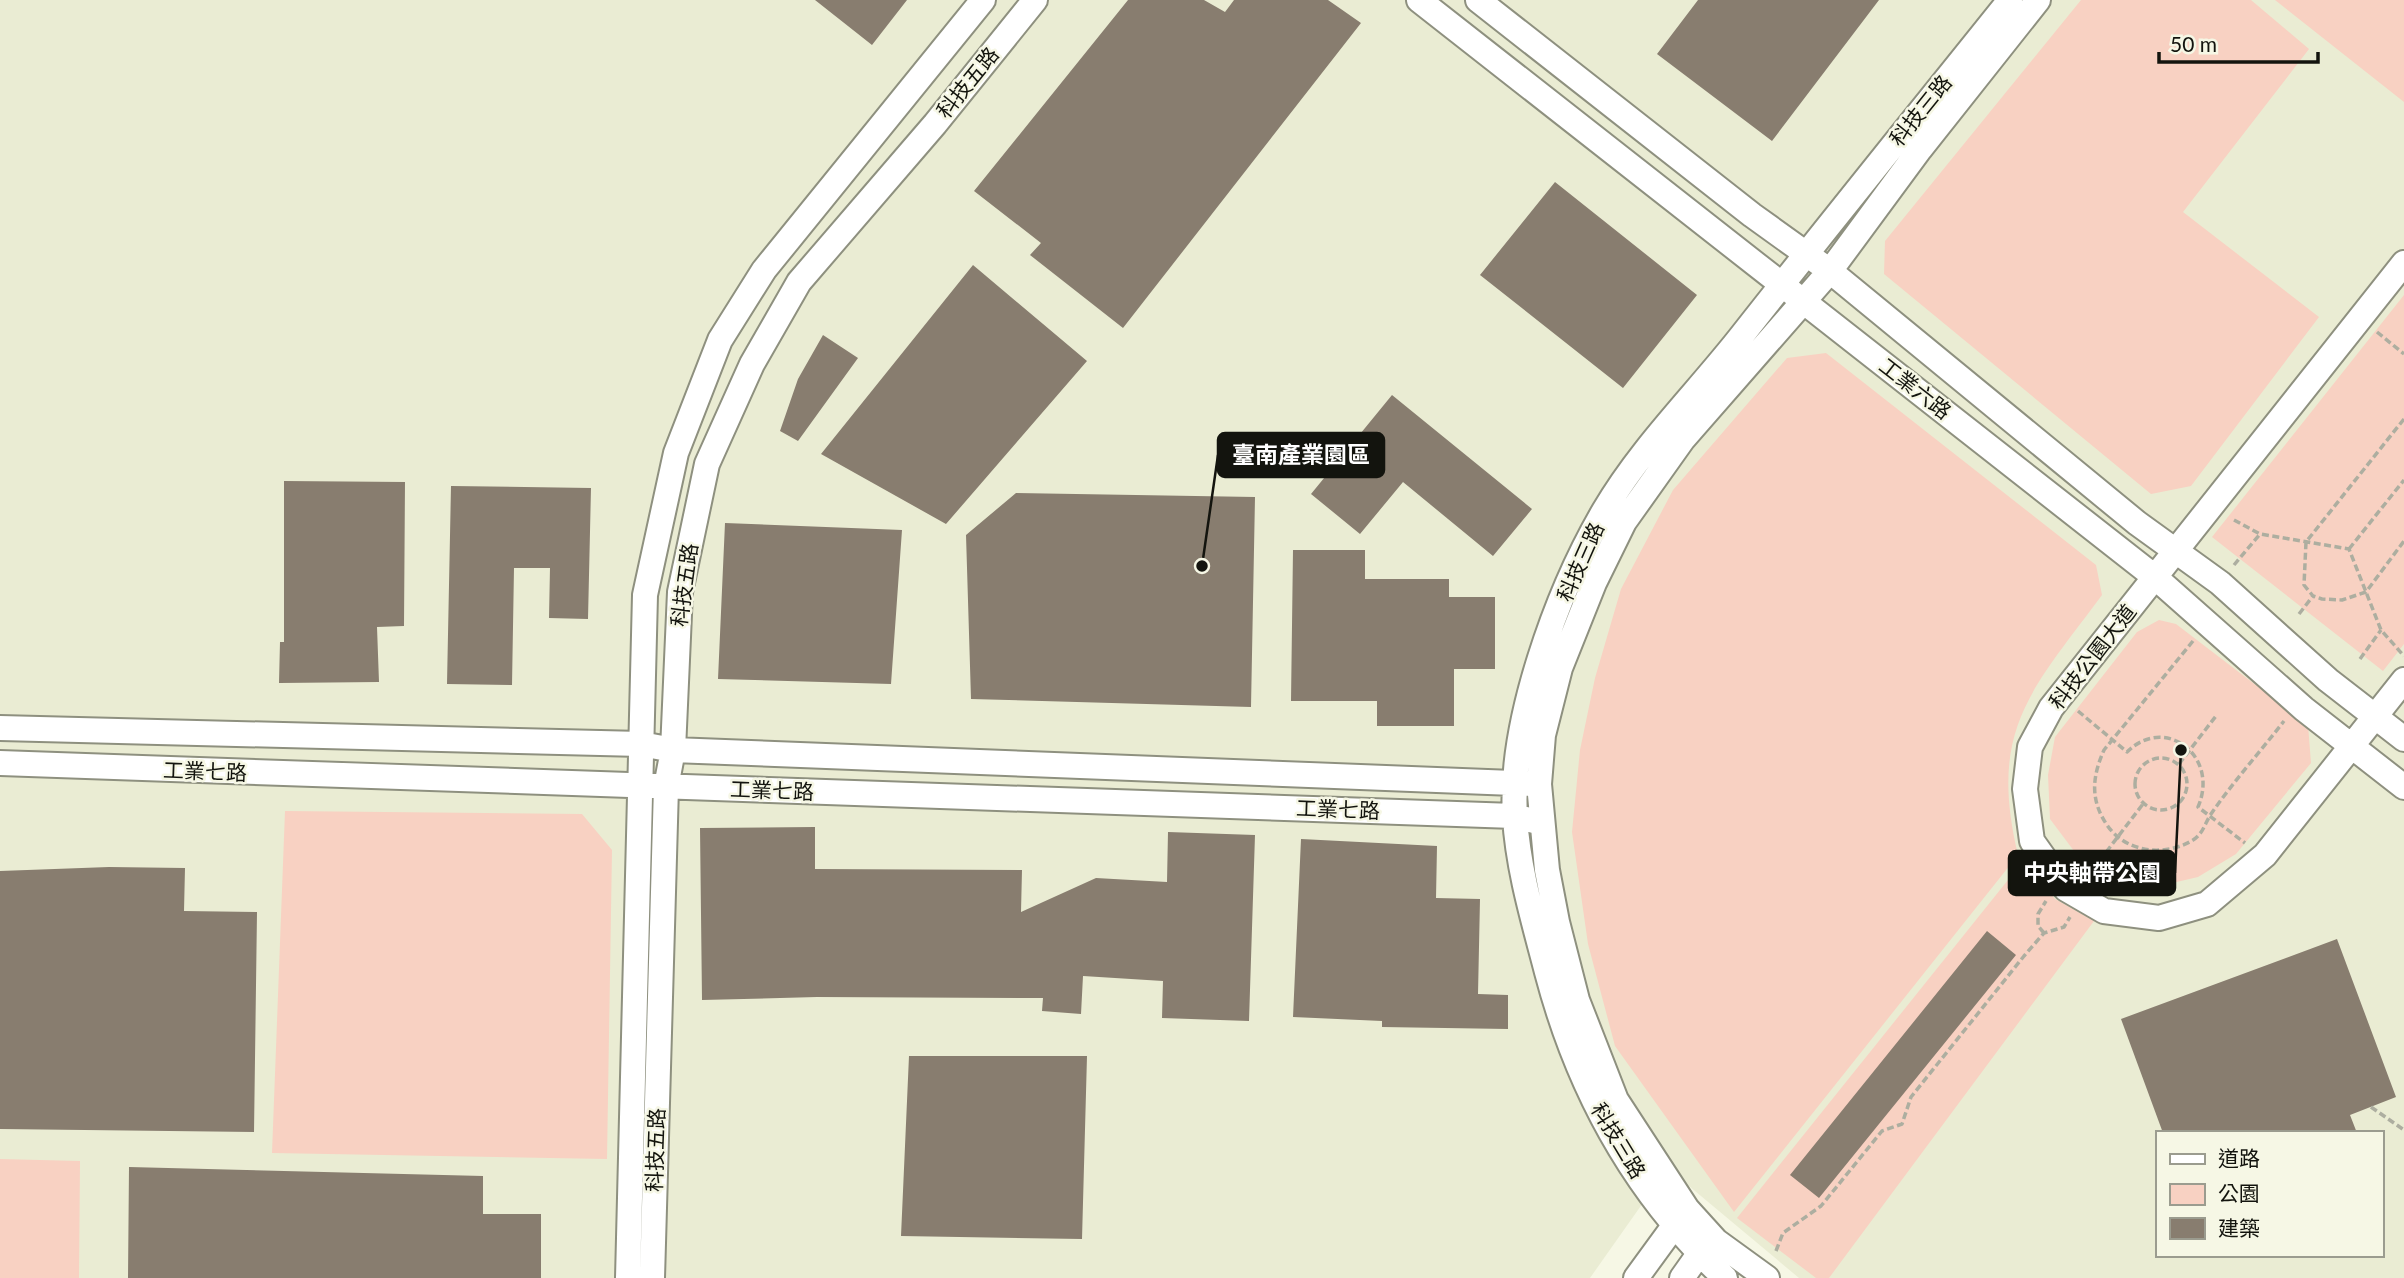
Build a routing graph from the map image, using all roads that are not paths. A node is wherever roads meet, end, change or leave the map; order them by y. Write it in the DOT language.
graph roads {
  1 [pos="983,0"];
  2 [pos="1035,0"];
  3 [pos="1419,0"];
  4 [pos="1478,0"];
  5 [pos="2010,0"];
  6 [pos="2038,0"];
  7 [pos="1807,254"];
  8 [pos="2404,263"];
  9 [pos="1830,271"];
  10 [pos="1782,284"];
  11 [pos="1804,302"];
  12 [pos="2176,553"];
  13 [pos="2156,578"];
  14 [pos="2404,680"];
  15 [pos="2374,716"];
  16 [pos="0,728"];
  17 [pos="2404,739"];
  18 [pos="641,744"];
  19 [pos="2352,747"];
  20 [pos="673,750"];
  21 [pos="0,764"];
  22 [pos="1528,784"];
  23 [pos="640,787"];
  24 [pos="666,787"];
  25 [pos="2404,787"];
  26 [pos="1514,816"];
  27 [pos="1542,823"];
  28 [pos="1679,1217"];
  29 [pos="1708,1248"];
  30 [pos="628,1278"];
  31 [pos="652,1278"];
  32 [pos="1636,1278"];
  33 [pos="1682,1278"];
  34 [pos="1725,1278"];
  35 [pos="1767,1278"];
  1 -- 18 [label="street, 科技五路"];
  2 -- 20 [label="street, 科技五路"];
  3 -- 10 [label="street, 工業六路"];
  4 -- 7 [label="street, 工業六路"];
  5 -- 7 [label="street, 科技三路"];
  6 -- 9 [label="street, 科技三路"];
  7 -- 9 [label="street, 工業六路"];
  7 -- 10 [label="street, 科技三路"];
  8 -- 12 [label="street, 科技公園大道"];
  9 -- 11 [label="street, 科技三路"];
  9 -- 12 [label="street, 工業六路"];
  10 -- 11 [label="street, 工業六路"];
  10 -- 22 [label="street, 科技三路"];
  11 -- 13 [label="street, 工業六路"];
  11 -- 22 [label="street, 科技三路"];
  12 -- 13 [label="street, 科技公園大道"];
  12 -- 15 [label="street, 工業六路"];
  13 -- 19 [label="street, 工業六路"];
  13 -- 19 [label="street, 科技公園大道"];
  14 -- 15 [label="street, 科技公園大道"];
  15 -- 17 [label="street, 工業六路"];
  15 -- 19 [label="street, 科技公園大道"];
  16 -- 18 [label="street, 工業七路"];
  18 -- 20 [label="street, 工業七路"];
  18 -- 23 [label="street, 科技五路"];
  19 -- 25 [label="street, 工業六路"];
  20 -- 22 [label="street, 工業七路"];
  20 -- 24 [label="street, 科技五路"];
  21 -- 23 [label="street, 工業七路"];
  22 -- 26 [label="street, 科技三路"];
  22 -- 27 [label="street, 科技三路"];
  23 -- 24 [label="street, 工業七路"];
  23 -- 30 [label="street, 科技五路"];
  24 -- 26 [label="street, 工業七路"];
  24 -- 31 [label="street, 科技五路"];
  26 -- 27 [label="street, 工業七路"];
  26 -- 28 [label="street, 科技三路"];
  27 -- 28 [label="street, 科技三路"];
  28 -- 29 [label="street"];
  28 -- 32 [label="street"];
  29 -- 33 [label="street"];
  29 -- 34 [label="street"];
  29 -- 35 [label="street"];
}
